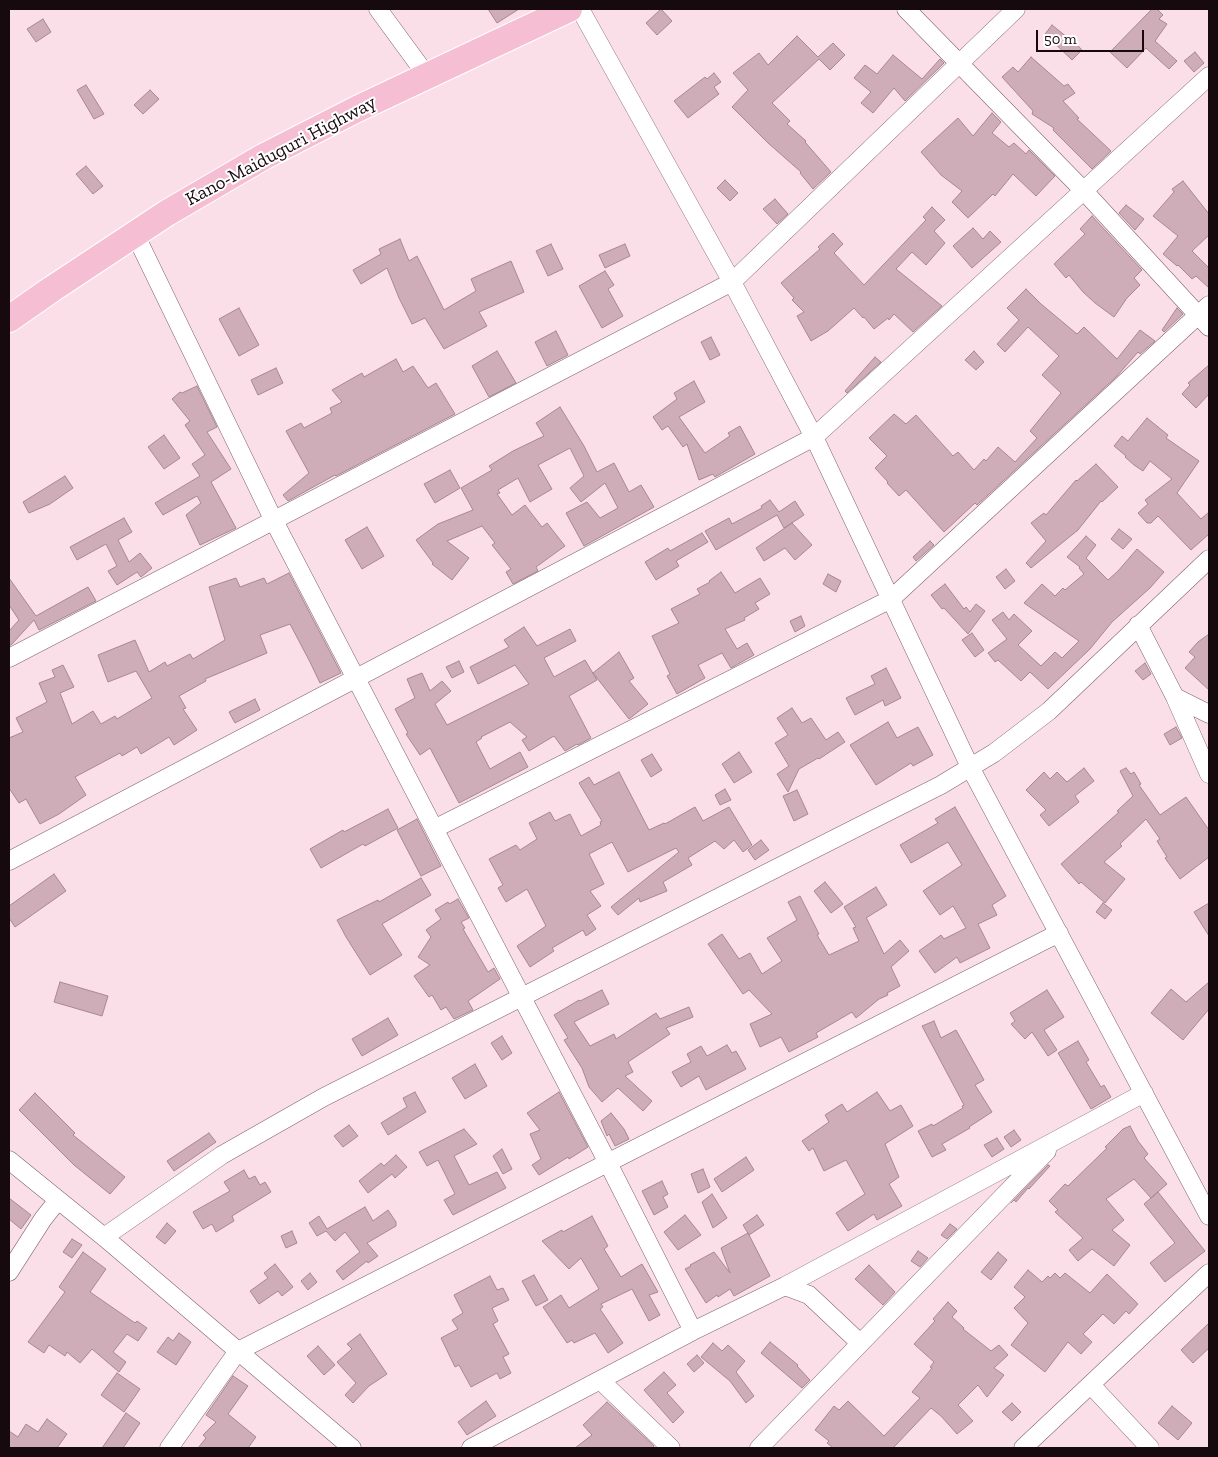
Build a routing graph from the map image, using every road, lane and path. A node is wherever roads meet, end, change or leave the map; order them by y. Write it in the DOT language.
graph roads {
  1 [pos="378,9"];
  2 [pos="569,9"];
  3 [pos="580,9"];
  4 [pos="906,9"];
  5 [pos="1016,9"];
  6 [pos="960,63"];
  7 [pos="426,76"];
  8 [pos="1209,76"];
  9 [pos="1084,191"];
  10 [pos="135,234"];
  11 [pos="732,282"];
  12 [pos="1206,316"];
  13 [pos="9,319"];
  14 [pos="814,437"];
  15 [pos="274,521"];
  16 [pos="1209,561"];
  17 [pos="891,599"];
  18 [pos="1138,625"];
  19 [pos="9,658"];
  20 [pos="356,678"];
  21 [pos="1175,697"];
  22 [pos="1209,714"];
  23 [pos="970,767"];
  24 [pos="1209,774"];
  25 [pos="434,829"];
  26 [pos="9,861"];
  27 [pos="1059,933"];
  28 [pos="521,997"];
  29 [pos="1144,1093"];
  30 [pos="1060,1138"];
  31 [pos="9,1160"];
  32 [pos="608,1163"];
  33 [pos="58,1200"];
  34 [pos="1209,1216"];
  35 [pos="104,1238"];
  36 [pos="9,1272"];
  37 [pos="1209,1273"];
  38 [pos="785,1286"];
  39 [pos="693,1331"];
  40 [pos="860,1344"];
  41 [pos="238,1352"];
  42 [pos="600,1380"];
  43 [pos="1090,1384"];
  44 [pos="169,1448"];
  45 [pos="352,1448"];
  46 [pos="471,1448"];
  47 [pos="671,1448"];
  48 [pos="759,1448"];
  49 [pos="1023,1448"];
  50 [pos="1150,1448"];
  1 -- 7 [label="street"];
  2 -- 7 [label="highway, Kano-Maiduguri Highway"];
  3 -- 11 [label="street"];
  4 -- 6 [label="street"];
  5 -- 6 [label="street"];
  6 -- 9 [label="street"];
  6 -- 11 [label="street"];
  7 -- 10 [label="highway, Kano-Maiduguri Highway"];
  8 -- 9 [label="street"];
  9 -- 12 [label="street"];
  9 -- 14 [label="street"];
  10 -- 13 [label="highway, Kano-Maiduguri Highway"];
  10 -- 15 [label="street"];
  11 -- 14 [label="street"];
  11 -- 15 [label="street"];
  12 -- 17 [label="street"];
  14 -- 17 [label="street"];
  14 -- 20 [label="street"];
  15 -- 19 [label="street"];
  15 -- 20 [label="street"];
  16 -- 18 [label="street"];
  17 -- 23 [label="street"];
  17 -- 25 [label="street"];
  18 -- 21 [label="street"];
  18 -- 23 [label="street"];
  20 -- 25 [label="street"];
  20 -- 26 [label="street"];
  21 -- 22 [label="street"];
  21 -- 24 [label="street"];
  23 -- 27 [label="street"];
  23 -- 28 [label="street"];
  25 -- 28 [label="street"];
  27 -- 29 [label="street"];
  27 -- 32 [label="street"];
  28 -- 32 [label="street"];
  28 -- 35 [label="street"];
  29 -- 30 [label="street"];
  29 -- 34 [label="street"];
  30 -- 38 [label="street"];
  30 -- 40 [label="street"];
  31 -- 33 [label="street"];
  32 -- 39 [label="street"];
  32 -- 41 [label="street"];
  33 -- 35 [label="street"];
  33 -- 36 [label="street"];
  35 -- 41 [label="street"];
  37 -- 43 [label="street"];
  38 -- 39 [label="street"];
  38 -- 40 [label="street"];
  39 -- 42 [label="street"];
  40 -- 48 [label="street"];
  41 -- 44 [label="street"];
  41 -- 45 [label="street"];
  42 -- 46 [label="street"];
  42 -- 47 [label="street"];
  43 -- 49 [label="street"];
  43 -- 50 [label="street"];
}
